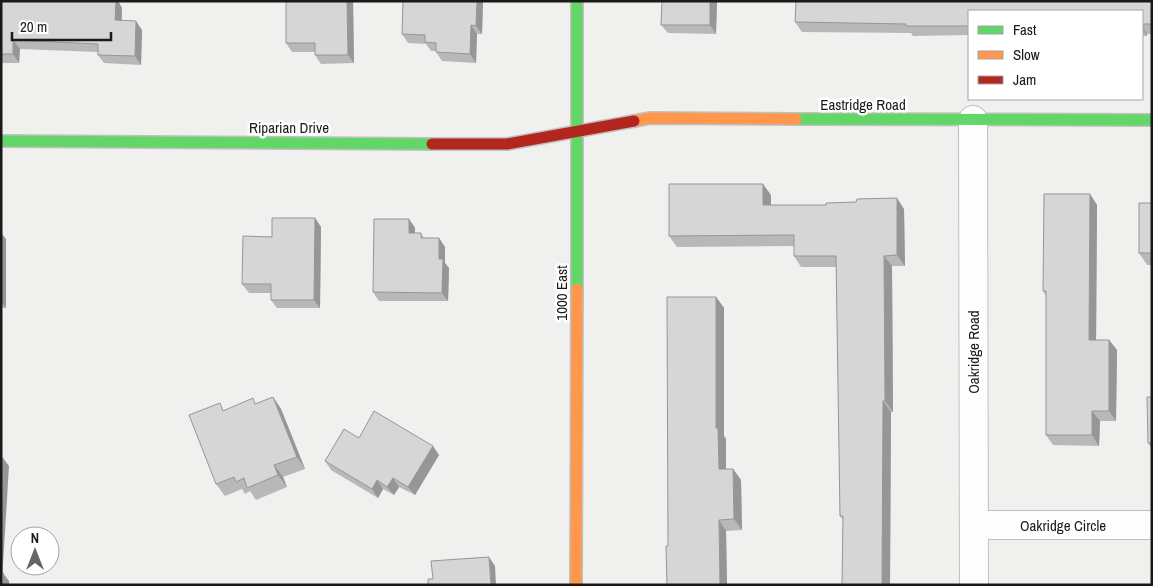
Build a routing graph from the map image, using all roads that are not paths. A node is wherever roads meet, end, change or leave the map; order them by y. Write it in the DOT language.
graph roads {
  1 [pos="577,1"];
  2 [pos="973,120"];
  3 [pos="1152,120"];
  4 [pos="576,131"];
  5 [pos="1,141"];
  6 [pos="974,525"];
  7 [pos="1152,525"];
  8 [pos="576,585"];
  9 [pos="974,585"];
  1 -- 4 [label="street, 1000 East"];
  2 -- 3 [label="street, Eastridge Road"];
  2 -- 4 [label="street, Eastridge Road"];
  2 -- 6 [label="street, Oakridge Road"];
  4 -- 5 [label="street, Riparian Drive"];
  4 -- 8 [label="street, 1000 East"];
  6 -- 7 [label="street, Oakridge Circle"];
  6 -- 9 [label="street, Oakridge Road"];
}
